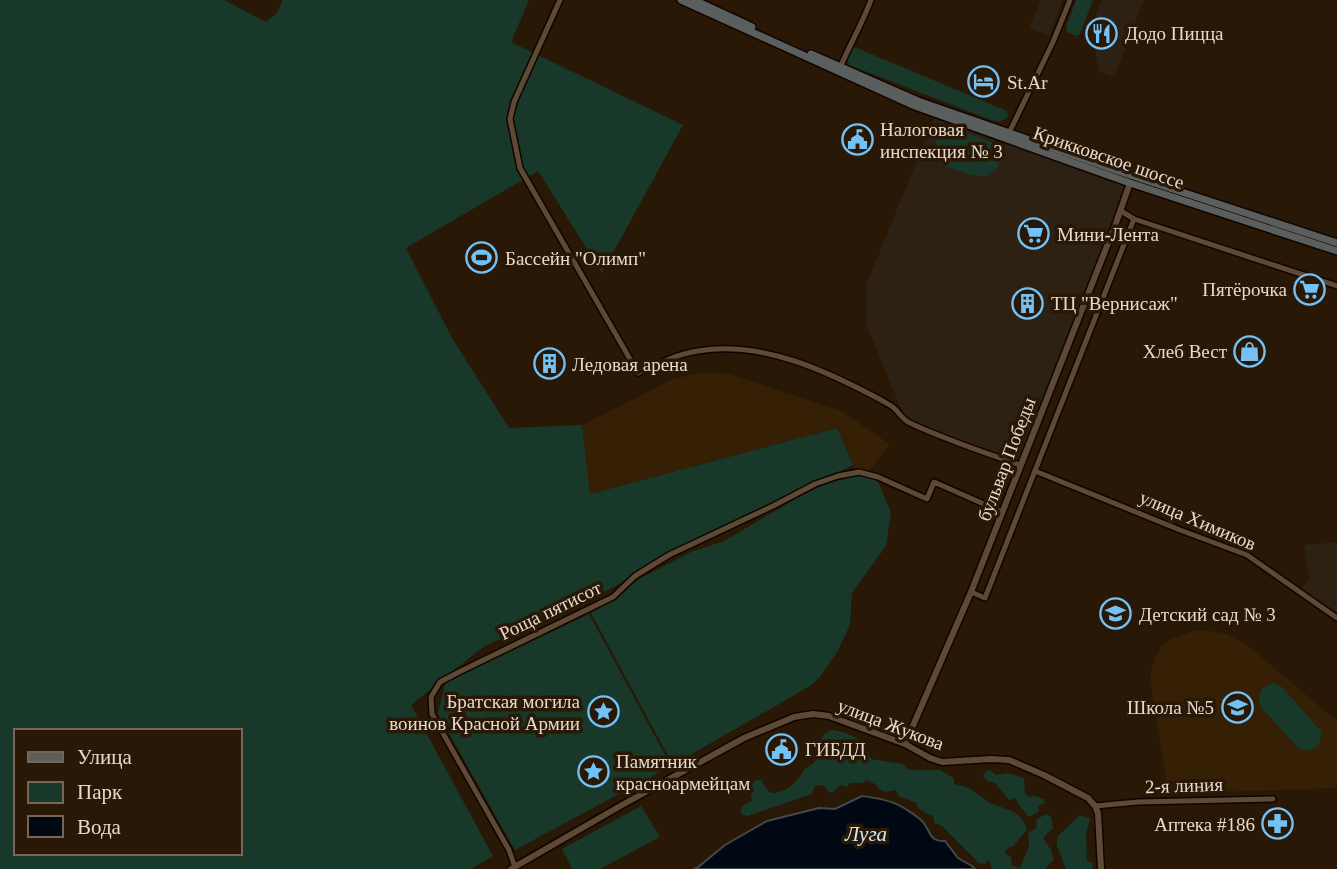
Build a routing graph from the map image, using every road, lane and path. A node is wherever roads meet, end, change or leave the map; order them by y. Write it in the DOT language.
graph roads {
  1 [pos="560,0"];
  2 [pos="681,0"];
  3 [pos="694,0"];
  4 [pos="871,0"];
  5 [pos="1070,0"];
  6 [pos="839,69"];
  7 [pos="1008,135"];
  8 [pos="1130,183"];
  9 [pos="1121,211"];
  10 [pos="1134,219"];
  11 [pos="1337,243"];
  12 [pos="1337,251"];
  13 [pos="1337,286"];
  14 [pos="1020,465"];
  15 [pos="1035,471"];
  16 [pos="1002,512"];
  17 [pos="971,592"];
  18 [pos="1337,618"];
  19 [pos="905,744"];
  20 [pos="1273,799"];
  21 [pos="1096,806"];
  22 [pos="513,868"];
  23 [pos="1101,869"];
  1 -- 14 [label="street"];
  2 -- 6 [label="main road, Крикковское шоссе"];
  3 -- 6 [label="main road"];
  4 -- 6 [label="street"];
  5 -- 7 [label="street"];
  6 -- 7 [label="main road, Крикковское шоссе"];
  7 -- 8 [label="main road, Крикковское шоссе"];
  7 -- 11 [label="main road"];
  8 -- 9 [label="street, бульвар Победы"];
  8 -- 12 [label="main road, Крикковское шоссе"];
  9 -- 10 [label="street"];
  9 -- 14 [label="street, бульвар Победы"];
  10 -- 13 [label="street"];
  10 -- 15 [label="street"];
  14 -- 16 [label="street, бульвар Победы"];
  15 -- 17 [label="street"];
  15 -- 18 [label="street, улица Химиков"];
  16 -- 17 [label="street, бульвар Победы"];
  16 -- 22 [label="street, Роща пятисот"];
  17 -- 19 [label="street, бульвар Победы"];
  19 -- 21 [label="street, улица Жукова"];
  19 -- 22 [label="street, улица Жукова"];
  20 -- 21 [label="street, 2-я линия"];
  21 -- 23 [label="street"];
}
